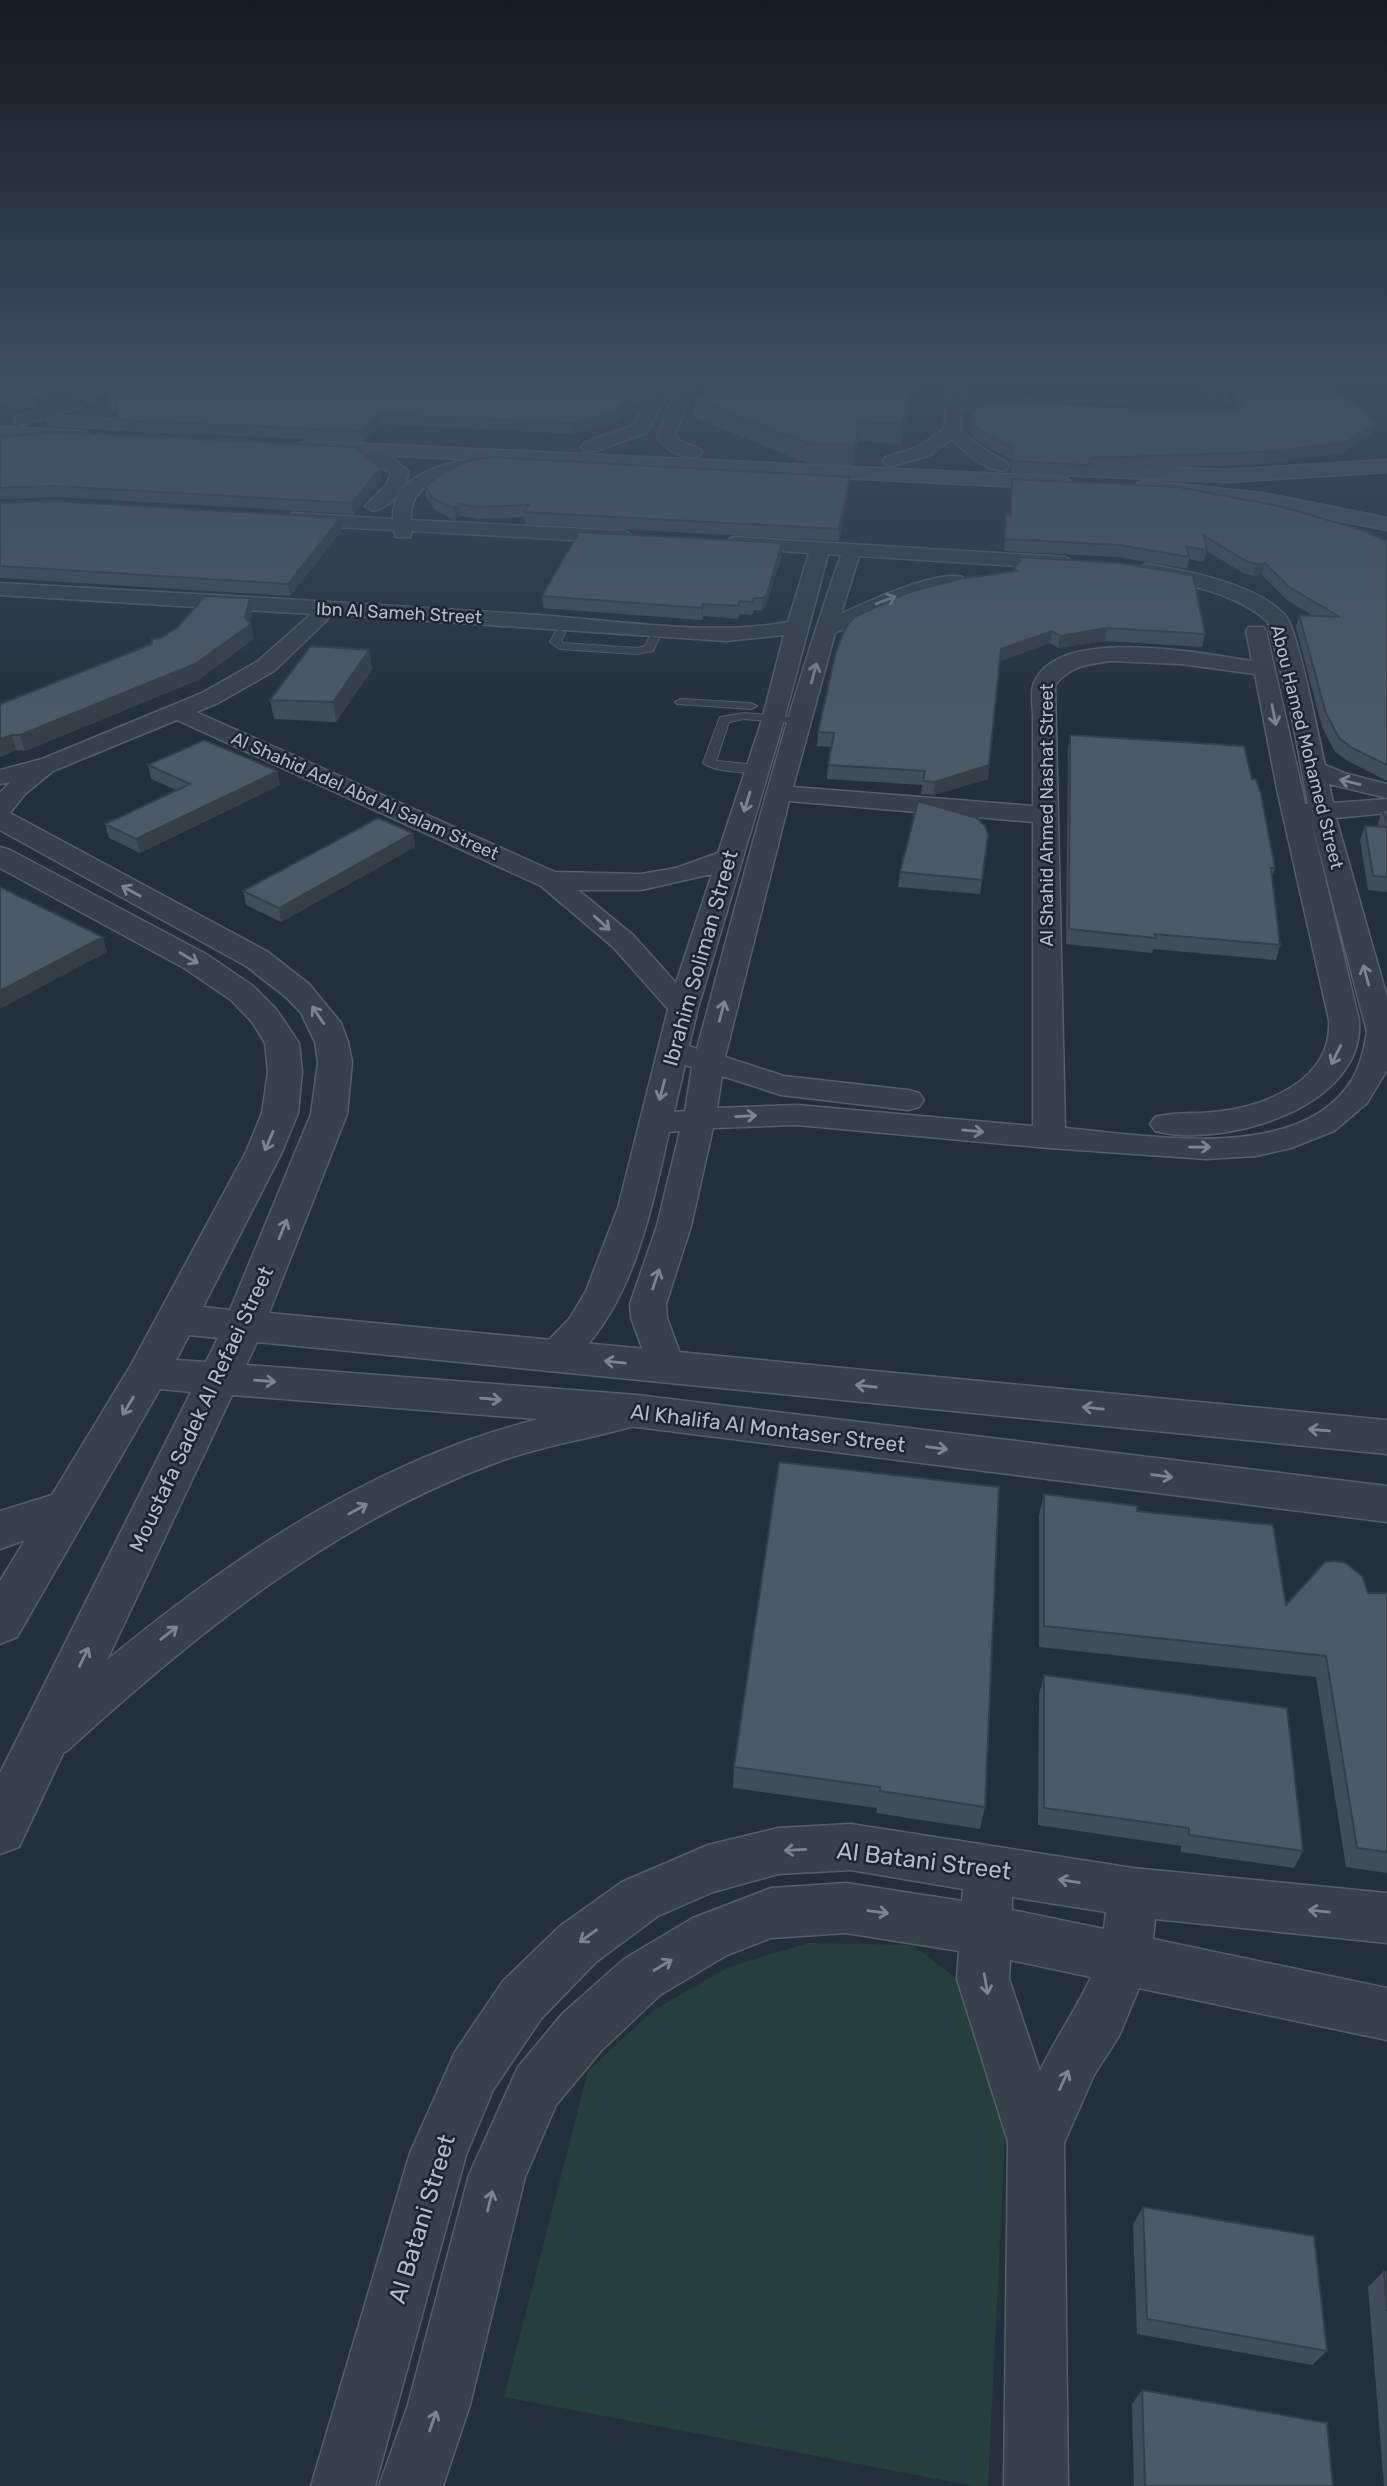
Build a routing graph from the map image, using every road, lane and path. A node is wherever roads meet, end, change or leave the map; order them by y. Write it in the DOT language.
graph roads {
  1 [pos="385,496"];
  2 [pos="410,496"];
  3 [pos="1231,496"];
  4 [pos="1287,496"];
  5 [pos="1262,499"];
  6 [pos="273,521"];
  7 [pos="1387,524"];
  8 [pos="342,525"];
  9 [pos="403,529"];
  10 [pos="647,542"];
  11 [pos="851,554"];
  12 [pos="816,562"];
  13 [pos="1039,569"];
  14 [pos="1128,573"];
  15 [pos="0,589"];
  16 [pos="0,599"];
  17 [pos="1243,605"];
  18 [pos="318,618"];
  19 [pos="811,628"];
  20 [pos="771,660"];
  21 [pos="1266,669"];
  22 [pos="681,702"];
  23 [pos="180,713"];
  24 [pos="783,716"];
  25 [pos="50,764"];
  26 [pos="757,769"];
  27 [pos="1314,769"];
  28 [pos="0,777"];
  29 [pos="1387,791"];
  30 [pos="779,793"];
  31 [pos="1387,806"];
  32 [pos="0,809"];
  33 [pos="1294,810"];
  34 [pos="1322,811"];
  35 [pos="1045,815"];
  36 [pos="0,820"];
  37 [pos="0,856"];
  38 [pos="729,859"];
  39 [pos="550,880"];
  40 [pos="683,1008"];
  41 [pos="673,1051"];
  42 [pos="709,1060"];
  43 [pos="865,1108"];
  44 [pos="699,1121"];
  45 [pos="654,1123"];
  46 [pos="1049,1127"];
  47 [pos="176,1320"];
  48 [pos="244,1326"];
  49 [pos="556,1356"];
  50 [pos="666,1367"];
  51 [pos="148,1373"];
  52 [pos="219,1377"];
  53 [pos="637,1411"];
  54 [pos="1387,1437"];
  55 [pos="1387,1504"];
  56 [pos="67,1508"];
  57 [pos="0,1530"];
  58 [pos="0,1623"];
  59 [pos="44,1743"];
  60 [pos="0,1829"];
  61 [pos="989,1868"];
  62 [pos="1133,1892"];
  63 [pos="1387,1918"];
  64 [pos="986,1930"];
  65 [pos="1126,1958"];
  66 [pos="1387,2014"];
  67 [pos="1036,2142"];
  68 [pos="343,2486"];
  69 [pos="411,2486"];
  70 [pos="1036,2486"];
  1 -- 8 [label="street"];
  2 -- 9 [label="street"];
  3 -- 5 [label="main road"];
  4 -- 5 [label="main road"];
  5 -- 7 [label="main road"];
  6 -- 8 [label="street"];
  8 -- 9 [label="street"];
  9 -- 10 [label="street"];
  11 -- 12 [label="street"];
  11 -- 13 [label="street"];
  11 -- 13 [label="street"];
  11 -- 19 [label="street, Ibrahim Soliman Street"];
  12 -- 12 [label="street"];
  12 -- 19 [label="street, Ibrahim Soliman Street"];
  19 -- 13 [label="street, Ibn Al Sameh Street, one-way"];
  14 -- 17 [label="street, Abou Hamed Mohamed Street"];
  15 -- 19 [label="street, Ibn Al Sameh Street"];
  16 -- 18 [label="street, Ibn Al Sameh Street"];
  17 -- 21 [label="street, Abou Hamed Mohamed Street"];
  17 -- 27 [label="street, Abou Hamed Mohamed Street"];
  18 -- 20 [label="street, Ibn Al Sameh Street"];
  18 -- 23 [label="street"];
  19 -- 20 [label="street, Ibrahim Soliman Street"];
  24 -- 19 [label="street, Ibrahim Soliman Street, one-way"];
  20 -- 24 [label="street, Ibrahim Soliman Street"];
  21 -- 33 [label="street, Abou Hamed Mohamed Street, one-way"];
  21 -- 35 [label="street, Al Shahid Ahmed Nashat Street"];
  22 -- 24 [label="lane"];
  23 -- 25 [label="street"];
  23 -- 39 [label="street, Al Shahid Adel Abd Al Salam Street"];
  24 -- 26 [label="street, Ibrahim Soliman Street"];
  24 -- 26 [label="lane"];
  24 -- 30 [label="street, Ibrahim Soliman Street"];
  25 -- 28 [label="street"];
  25 -- 32 [label="street"];
  26 -- 38 [label="street, Ibrahim Soliman Street, one-way"];
  29 -- 27 [label="street, one-way"];
  27 -- 34 [label="street, Abou Hamed Mohamed Street"];
  30 -- 35 [label="street"];
  42 -- 30 [label="street, Ibrahim Soliman Street, one-way"];
  31 -- 34 [label="street"];
  33 -- 34 [label="street"];
  33 -- 46 [label="street, Abou Hamed Mohamed Street, one-way"];
  46 -- 34 [label="street, Abou Hamed Mohamed Street, one-way"];
  35 -- 46 [label="street, Al Shahid Ahmed Nashat Street"];
  48 -- 36 [label="street, Moustafa Sadek Al Refaei Street, one-way"];
  37 -- 47 [label="street, one-way"];
  38 -- 39 [label="street, Al Shahid Adel Abd Al Salam Street"];
  38 -- 40 [label="street, Ibrahim Soliman Street"];
  39 -- 40 [label="street, Al Shahid Adel Abd Al Salam Street, one-way"];
  40 -- 41 [label="street, Ibrahim Soliman Street"];
  41 -- 42 [label="street, Abou Hamed Mohamed Street"];
  41 -- 45 [label="street, Ibrahim Soliman Street, one-way"];
  42 -- 43 [label="street, Abou Hamed Mohamed Street"];
  42 -- 44 [label="street, Ibrahim Soliman Street"];
  44 -- 43 [label="street, Abou Hamed Mohamed Street, one-way"];
  43 -- 46 [label="street, Abou Hamed Mohamed Street"];
  44 -- 45 [label="street, Abou Hamed Mohamed Street"];
  50 -- 44 [label="street, Ibrahim Soliman Street, one-way"];
  45 -- 49 [label="street, Ibrahim Soliman Street"];
  47 -- 48 [label="street"];
  47 -- 51 [label="street"];
  48 -- 49 [label="street"];
  48 -- 52 [label="street, Moustafa Sadek Al Refaei Street"];
  50 -- 49 [label="street, one-way"];
  54 -- 50 [label="street, one-way"];
  51 -- 52 [label="street, Al Khalifa Al Montaser Street"];
  51 -- 56 [label="street, one-way"];
  52 -- 53 [label="street, Al Khalifa Al Montaser Street, one-way"];
  59 -- 52 [label="street, Moustafa Sadek Al Refaei Street, one-way"];
  53 -- 55 [label="street, Al Khalifa Al Montaser Street, one-way"];
  59 -- 53 [label="street, one-way"];
  56 -- 57 [label="street"];
  56 -- 58 [label="street"];
  59 -- 60 [label="street, Moustafa Sadek Al Refaei Street"];
  62 -- 61 [label="street, Al Batani Street, one-way"];
  61 -- 64 [label="street"];
  61 -- 68 [label="street, Al Batani Street, one-way"];
  63 -- 62 [label="street, Al Batani Street, one-way"];
  62 -- 65 [label="street"];
  64 -- 65 [label="street"];
  64 -- 67 [label="street, one-way"];
  69 -- 64 [label="street, one-way"];
  65 -- 66 [label="street"];
  67 -- 65 [label="street, one-way"];
  67 -- 70 [label="street"];
}
